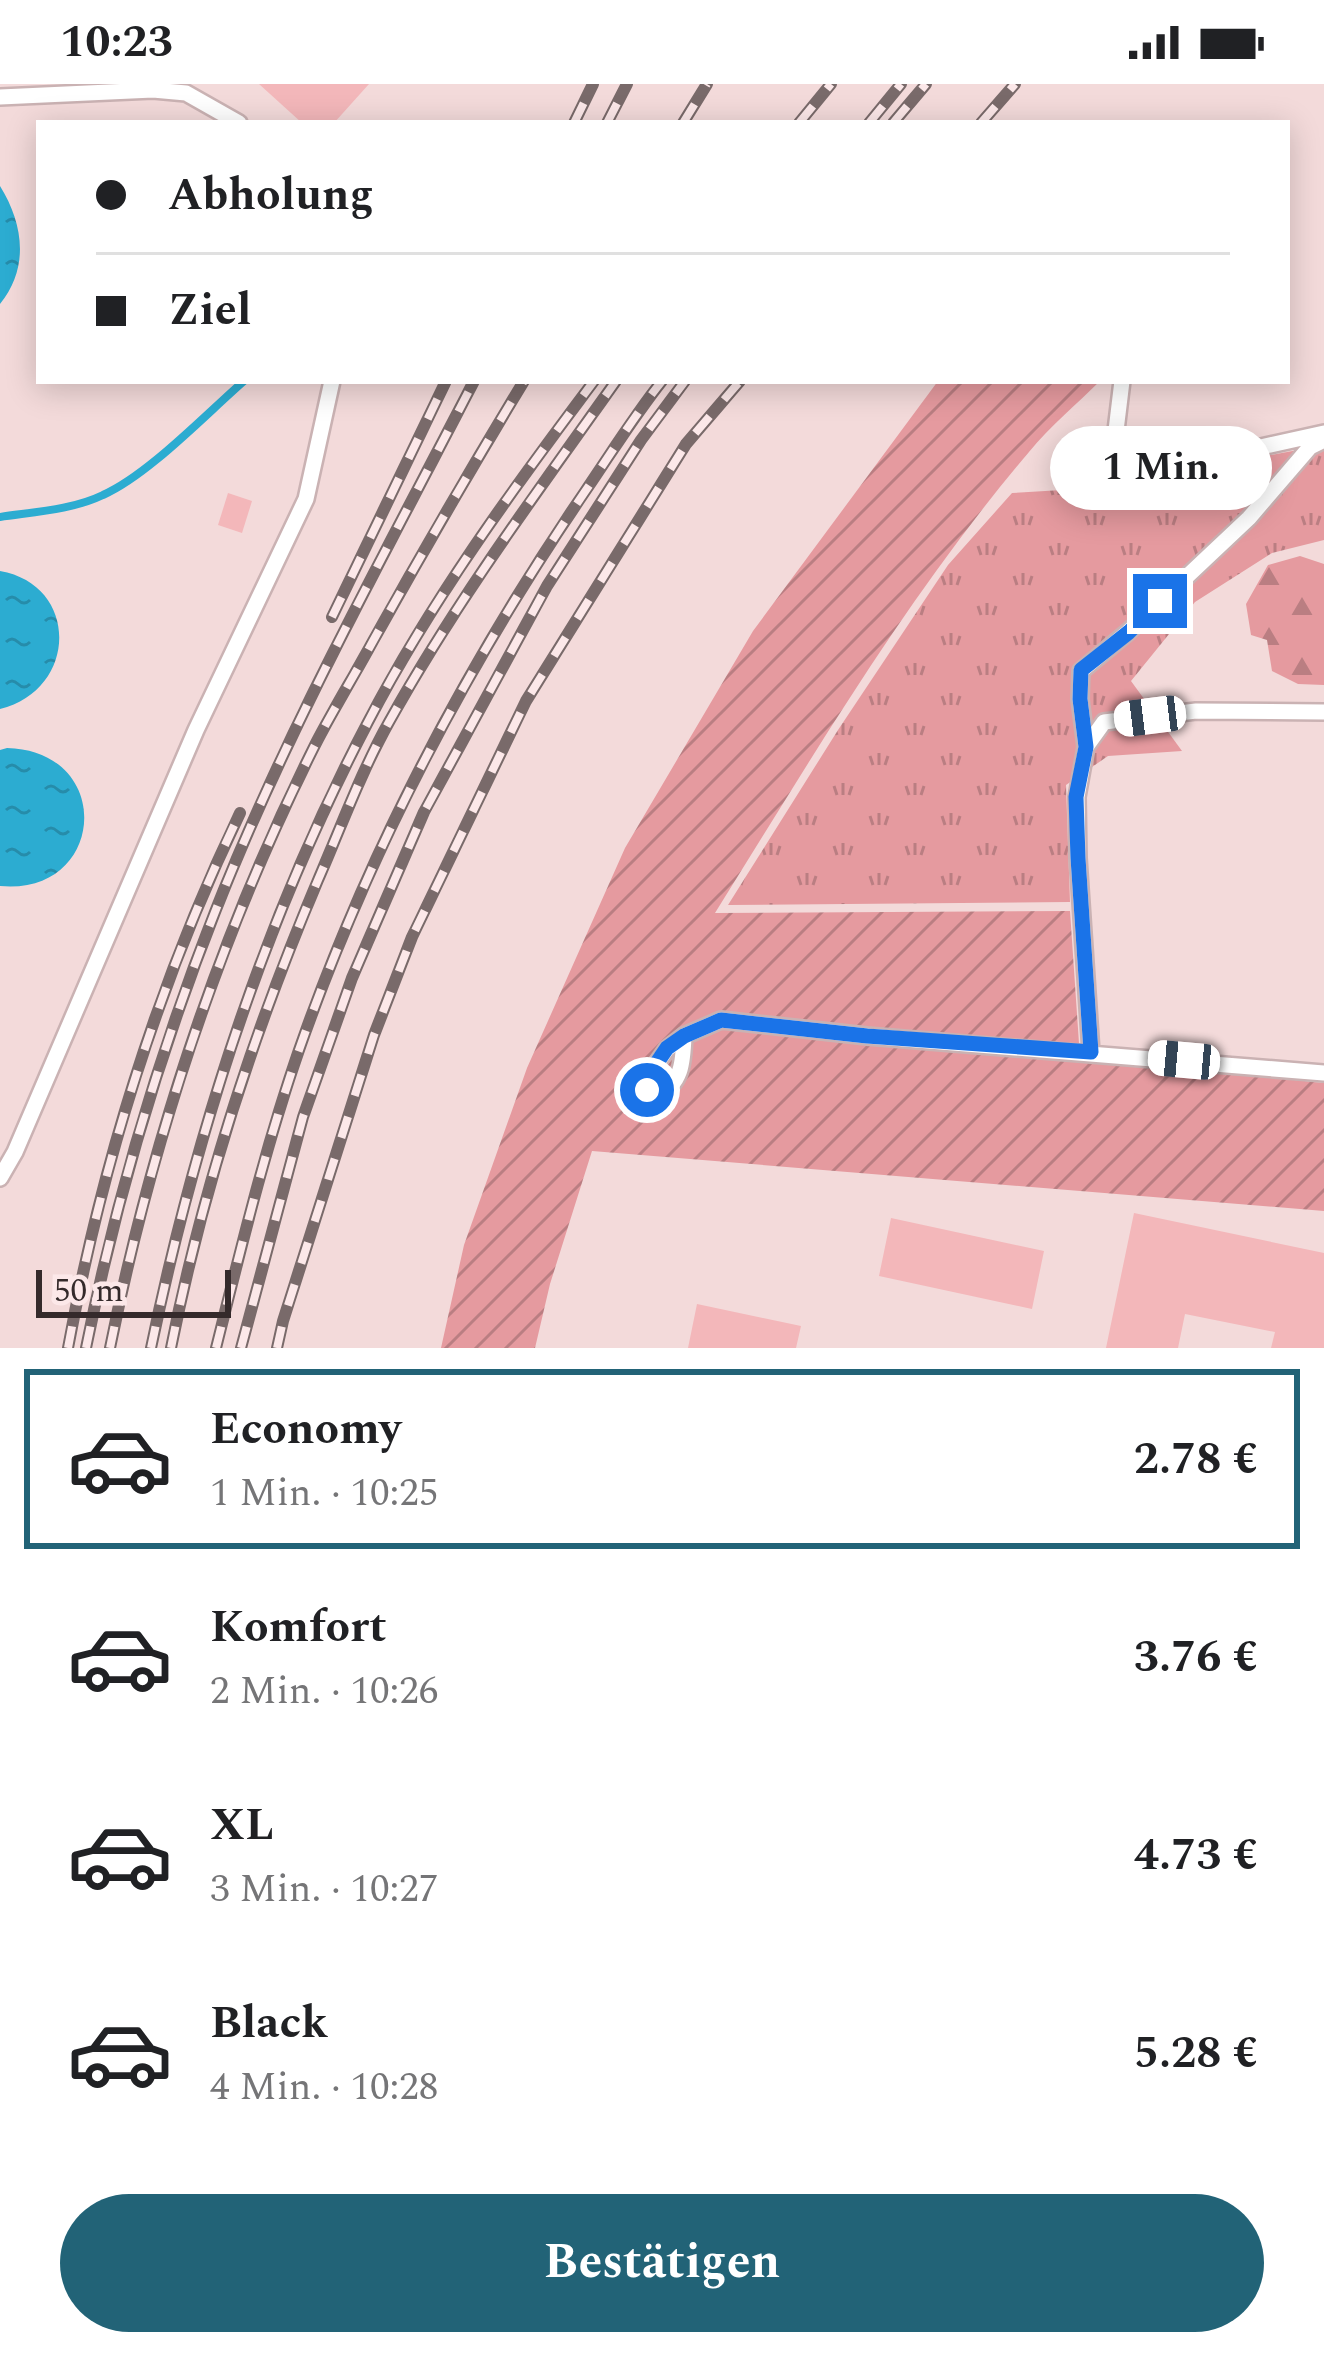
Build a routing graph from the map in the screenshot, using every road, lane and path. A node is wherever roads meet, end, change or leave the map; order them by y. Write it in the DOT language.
graph roads {
  1 [pos="190,88"];
  2 [pos="0,98"];
  3 [pos="235,120"];
  4 [pos="331,384"];
  5 [pos="1122,384"];
  6 [pos="1324,436"];
  7 [pos="1324,712"];
  8 [pos="1086,747"];
  9 [pos="684,1036"];
  10 [pos="1091,1052"];
  11 [pos="1324,1073"];
  12 [pos="0,1178"];
  1 -- 2 [label="lane"];
  1 -- 3 [label="lane"];
  4 -- 12 [label="lane"];
  5 -- 6 [label="lane"];
  6 -- 8 [label="lane"];
  7 -- 8 [label="lane"];
  8 -- 10 [label="lane"];
  9 -- 10 [label="lane"];
  10 -- 11 [label="lane"];
}
